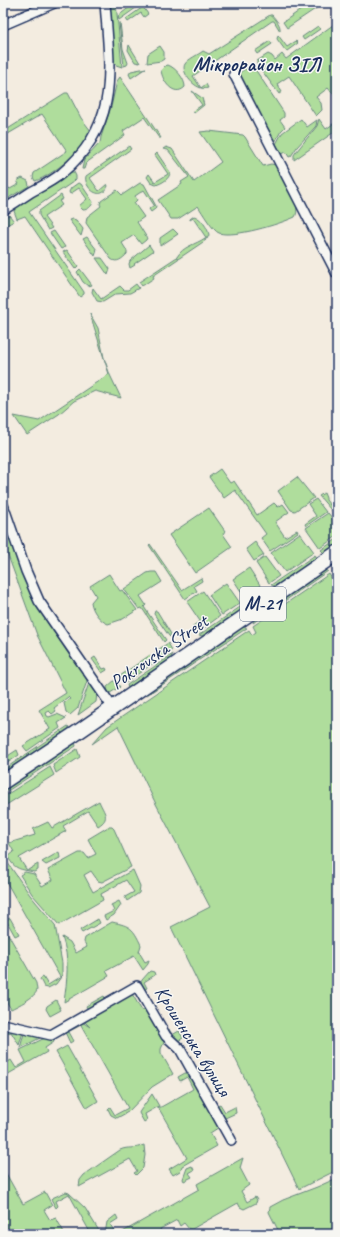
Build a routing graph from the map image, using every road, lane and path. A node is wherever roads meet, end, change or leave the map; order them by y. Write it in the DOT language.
graph roads {
  1 [pos="54,3"];
  2 [pos="105,3"];
  3 [pos="3,25"];
  4 [pos="234,74"];
  5 [pos="3,210"];
  6 [pos="337,274"];
  7 [pos="3,505"];
  8 [pos="337,553"];
  9 [pos="113,708"];
  10 [pos="3,782"];
  11 [pos="3,1024"];
  12 [pos="231,1140"];
  1 -- 3 [label="street"];
  2 -- 5 [label="street"];
  4 -- 6 [label="street"];
  7 -- 9 [label="street"];
  8 -- 9 [label="highway, Pokrovska Street / М-21"];
  9 -- 10 [label="highway, Pokrovska Street / М-21"];
  11 -- 12 [label="street, Крошенська вулиця"];
}
